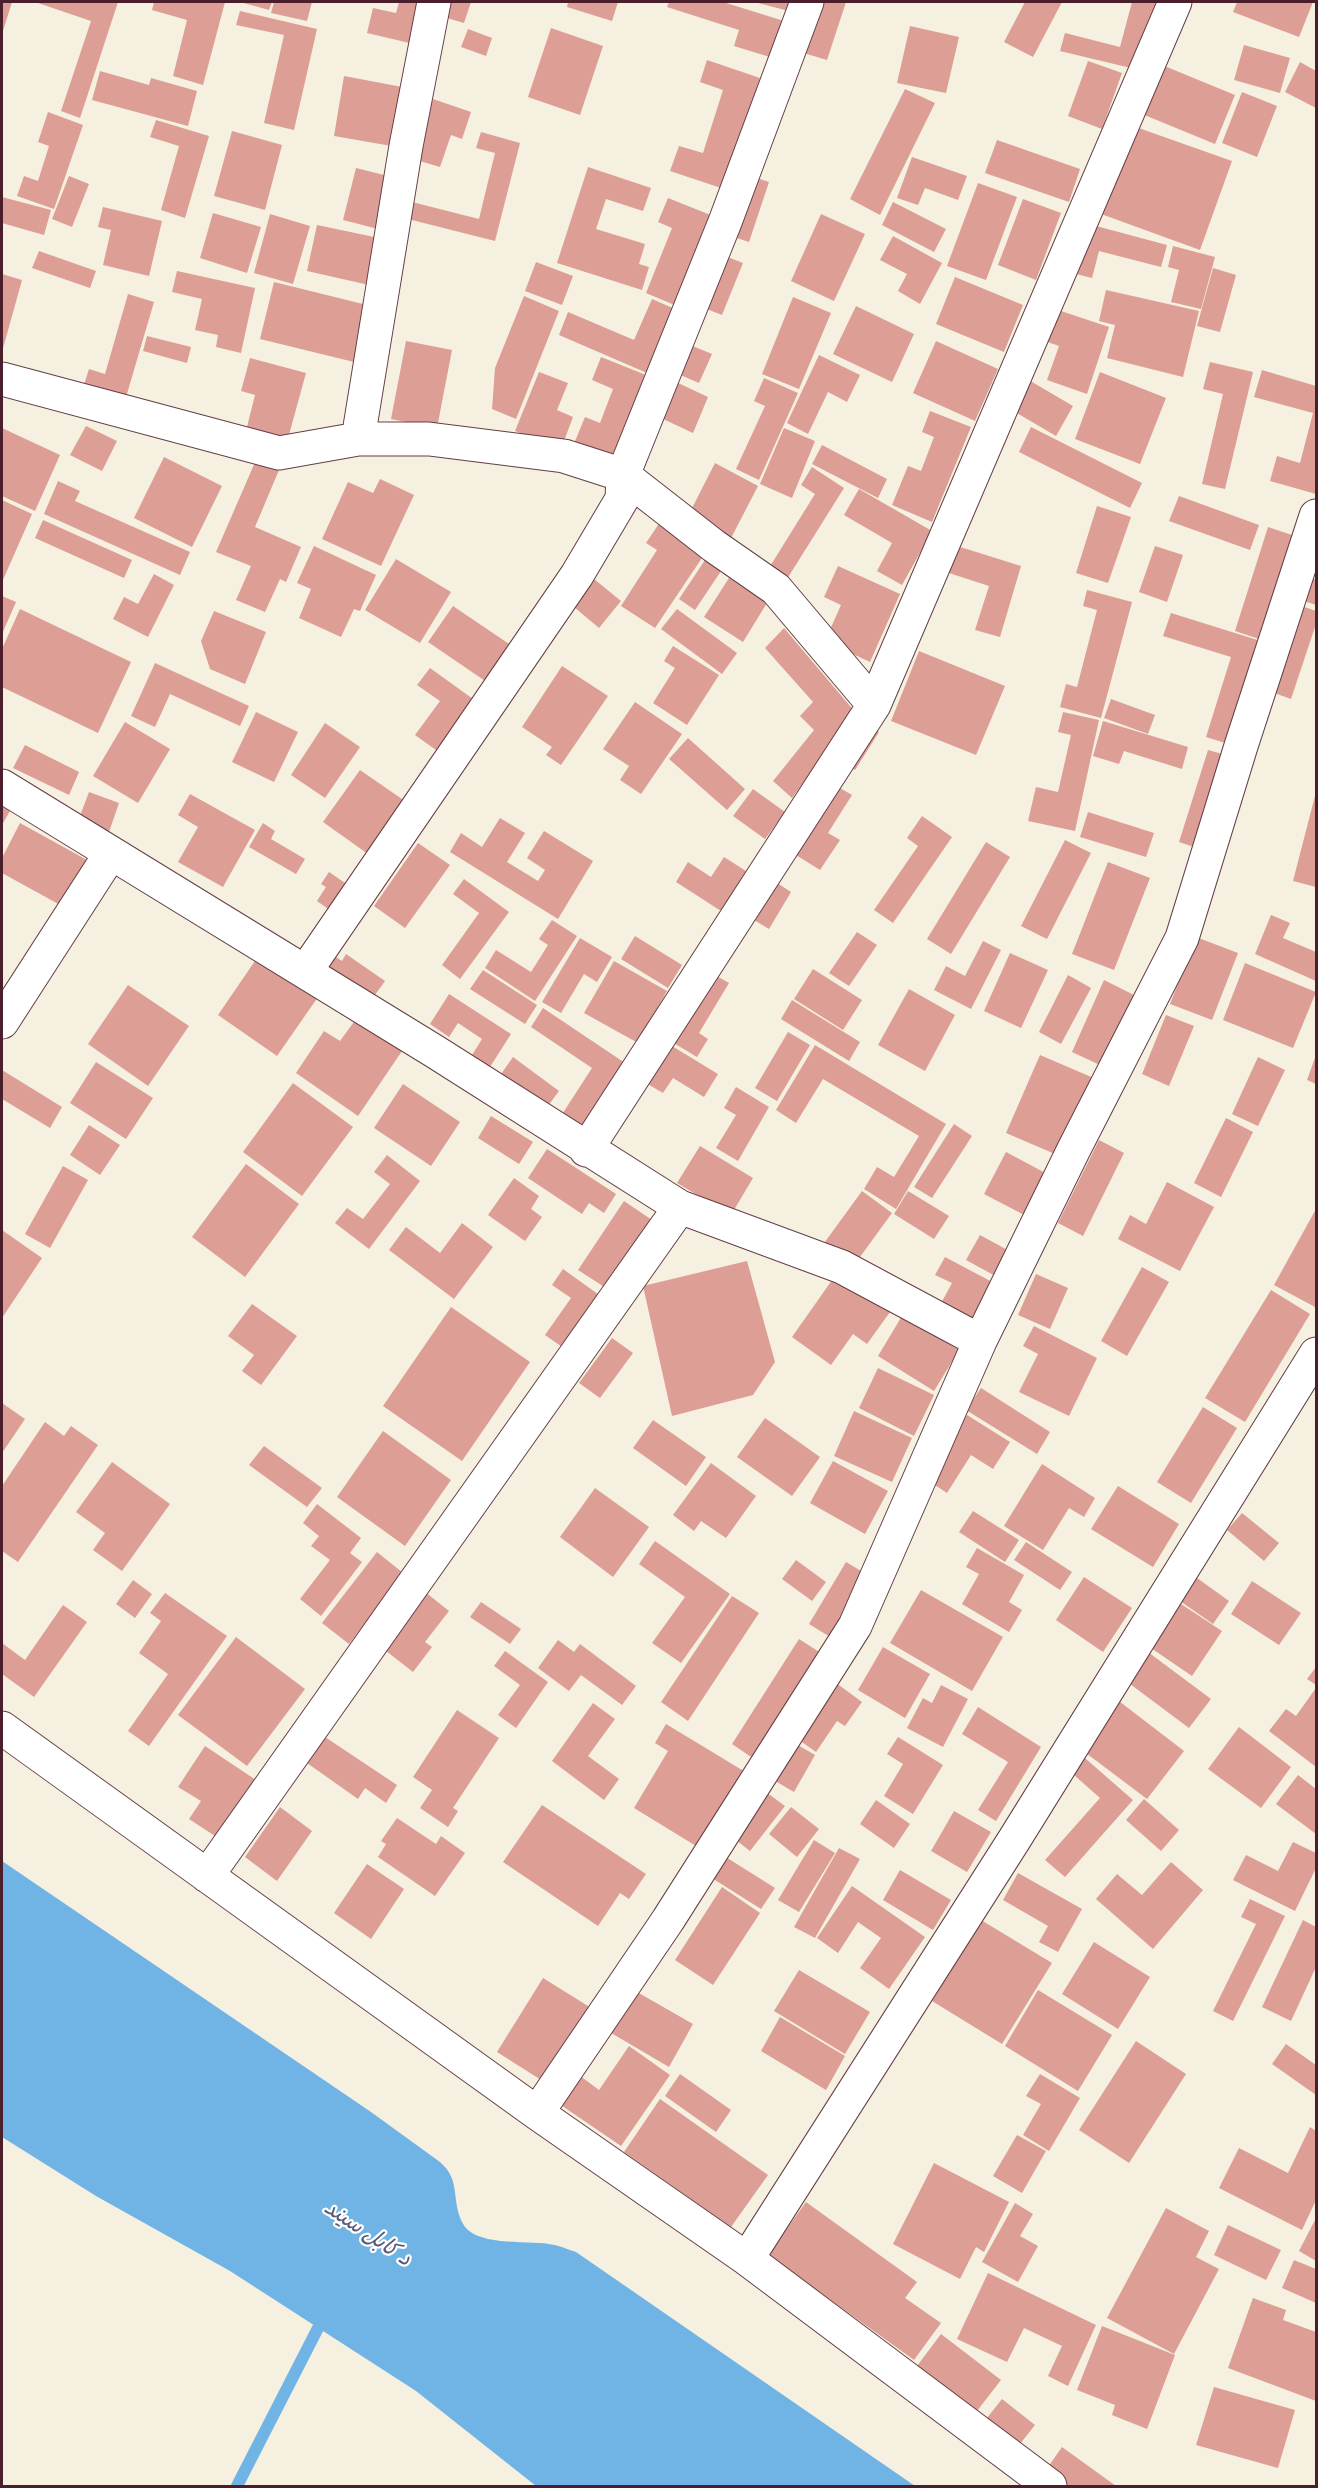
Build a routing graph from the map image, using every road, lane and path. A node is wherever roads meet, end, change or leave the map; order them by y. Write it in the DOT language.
graph roads {
  1 [pos="434,2"];
  2 [pos="807,2"];
  3 [pos="1175,2"];
  4 [pos="2,379"];
  5 [pos="358,439"];
  6 [pos="623,475"];
  7 [pos="1317,516"];
  8 [pos="874,705"];
  9 [pos="2,786"];
  10 [pos="111,853"];
  11 [pos="305,972"];
  12 [pos="2,1022"];
  13 [pos="586,1150"];
  14 [pos="680,1207"];
  15 [pos="980,1341"];
  16 [pos="1315,1359"];
  17 [pos="2,1728"];
  18 [pos="207,1876"];
  19 [pos="537,2113"];
  20 [pos="747,2259"];
  21 [pos="1050,2487"];
  1 -- 5 [label="street"];
  2 -- 6 [label="street"];
  3 -- 8 [label="street"];
  4 -- 5 [label="street"];
  5 -- 6 [label="street"];
  6 -- 8 [label="street"];
  6 -- 11 [label="street"];
  7 -- 15 [label="street"];
  8 -- 13 [label="street"];
  9 -- 10 [label="street"];
  10 -- 11 [label="street"];
  10 -- 12 [label="street"];
  11 -- 13 [label="street"];
  13 -- 14 [label="street"];
  14 -- 15 [label="street"];
  14 -- 18 [label="street"];
  15 -- 19 [label="street"];
  16 -- 20 [label="street"];
  17 -- 18 [label="street"];
  18 -- 19 [label="street"];
  19 -- 20 [label="street"];
  20 -- 21 [label="street"];
}
